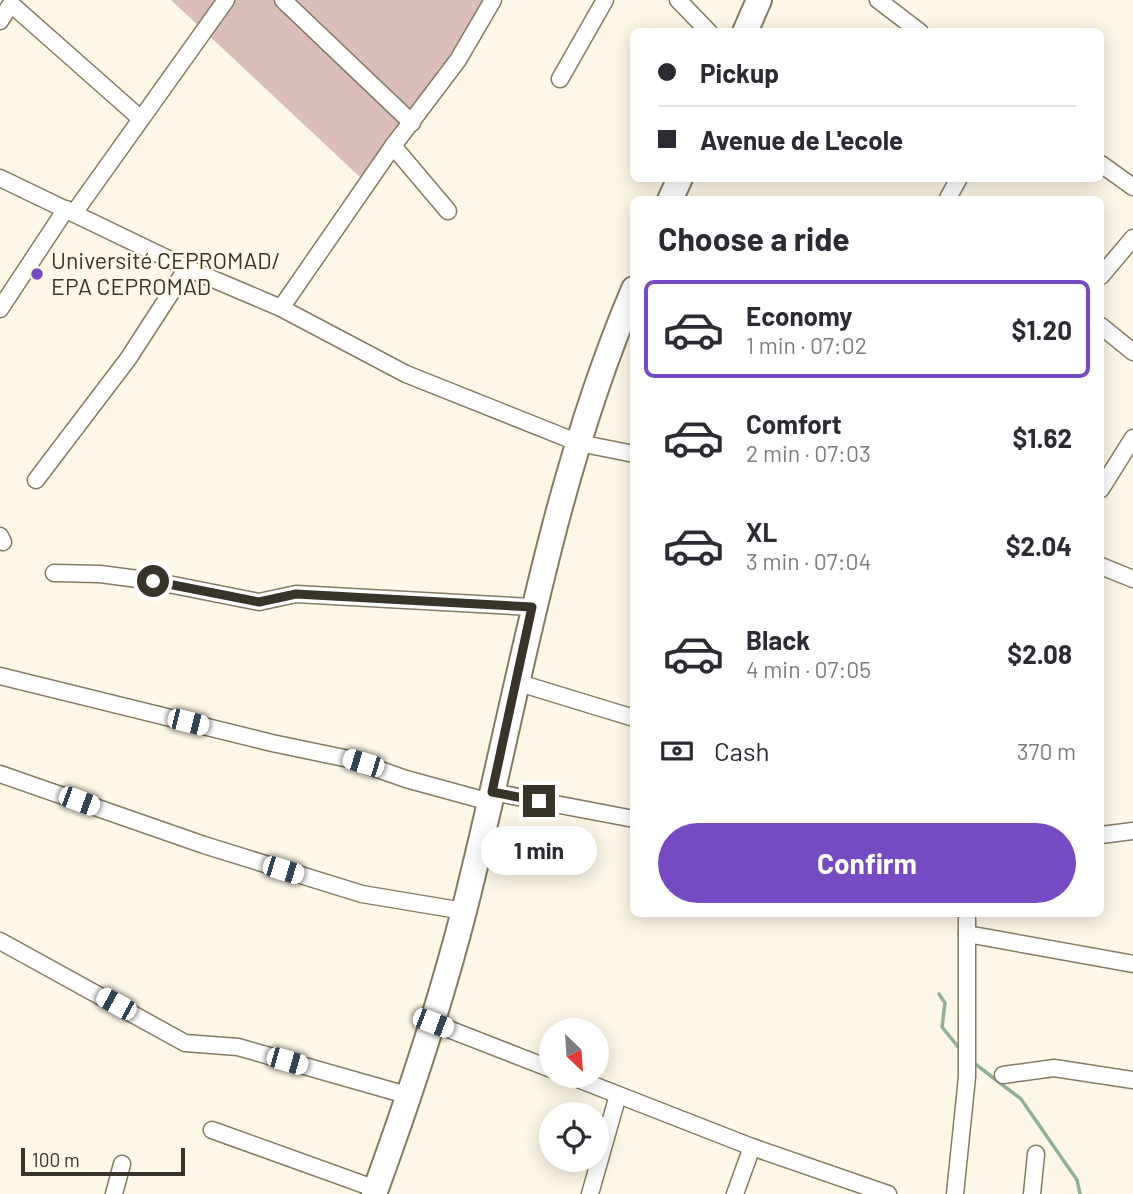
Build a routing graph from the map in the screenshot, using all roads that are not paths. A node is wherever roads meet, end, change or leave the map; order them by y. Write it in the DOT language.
graph roads {
  1 [pos="226,0"];
  2 [pos="284,0"];
  3 [pos="493,0"];
  4 [pos="605,0"];
  5 [pos="678,0"];
  6 [pos="760,0"];
  7 [pos="877,0"];
  8 [pos="0,21"];
  9 [pos="705,28"];
  10 [pos="747,28"];
  11 [pos="915,28"];
  12 [pos="560,79"];
  13 [pos="141,119"];
  14 [pos="412,123"];
  15 [pos="393,146"];
  16 [pos="1104,166"];
  17 [pos="0,178"];
  18 [pos="1131,182"];
  19 [pos="70,211"];
  20 [pos="448,211"];
  21 [pos="1133,238"];
  22 [pos="187,268"];
  23 [pos="1104,272"];
  24 [pos="281,308"];
  25 [pos="630,308"];
  26 [pos="0,309"];
  27 [pos="1104,328"];
  28 [pos="625,331"];
  29 [pos="1133,352"];
  30 [pos="1133,438"];
  31 [pos="579,443"];
  32 [pos="630,453"];
  33 [pos="36,480"];
  34 [pos="1104,484"];
  35 [pos="1104,567"];
  36 [pos="54,573"];
  37 [pos="1133,579"];
  38 [pos="532,607"];
  39 [pos="0,676"];
  40 [pos="516,682"];
  41 [pos="630,717"];
  42 [pos="0,775"];
  43 [pos="491,797"];
  44 [pos="630,818"];
  45 [pos="1133,831"];
  46 [pos="1104,835"];
  47 [pos="464,911"];
  48 [pos="967,917"];
  49 [pos="967,934"];
  50 [pos="0,941"];
  51 [pos="1133,964"];
  52 [pos="433,1023"];
  53 [pos="539,1064"];
  54 [pos="1003,1075"];
  55 [pos="1133,1080"];
  56 [pos="600,1088"];
  57 [pos="618,1095"];
  58 [pos="410,1096"];
  59 [pos="212,1130"];
  60 [pos="752,1147"];
  61 [pos="1036,1154"];
  62 [pos="122,1164"];
  63 [pos="847,1187"];
  64 [pos="375,1191"];
  65 [pos="119,1193"];
  66 [pos="590,1194"];
  67 [pos="735,1194"];
  68 [pos="888,1194"];
  69 [pos="955,1194"];
  70 [pos="1032,1194"];
  1 -- 13 [label="street"];
  2 -- 14 [label="street"];
  3 -- 14 [label="street"];
  4 -- 12 [label="street"];
  5 -- 9 [label="street"];
  6 -- 10 [label="highway"];
  7 -- 11 [label="street"];
  8 -- 13 [label="street"];
  13 -- 19 [label="street"];
  14 -- 15 [label="street"];
  15 -- 20 [label="street"];
  15 -- 24 [label="street"];
  16 -- 18 [label="street"];
  17 -- 19 [label="street"];
  19 -- 22 [label="street"];
  19 -- 26 [label="street"];
  21 -- 23 [label="street"];
  22 -- 24 [label="street"];
  22 -- 33 [label="street"];
  24 -- 31 [label="street"];
  25 -- 28 [label="highway"];
  27 -- 29 [label="street"];
  28 -- 31 [label="highway"];
  30 -- 34 [label="street"];
  31 -- 32 [label="street"];
  31 -- 38 [label="highway"];
  35 -- 37 [label="street"];
  36 -- 38 [label="street"];
  38 -- 40 [label="highway"];
  39 -- 43 [label="street"];
  40 -- 41 [label="street"];
  40 -- 43 [label="highway"];
  42 -- 47 [label="street"];
  43 -- 44 [label="street"];
  43 -- 47 [label="highway"];
  45 -- 46 [label="street"];
  47 -- 52 [label="highway"];
  48 -- 49 [label="street"];
  49 -- 51 [label="street"];
  49 -- 69 [label="street"];
  50 -- 58 [label="street"];
  52 -- 53 [label="street"];
  52 -- 58 [label="highway"];
  54 -- 55 [label="street"];
  56 -- 57 [label="street"];
  57 -- 60 [label="street"];
  57 -- 66 [label="street"];
  58 -- 64 [label="highway"];
  59 -- 64 [label="street"];
  60 -- 63 [label="street"];
  60 -- 67 [label="street"];
  61 -- 70 [label="street"];
  62 -- 65 [label="street"];
  63 -- 68 [label="street"];
}
